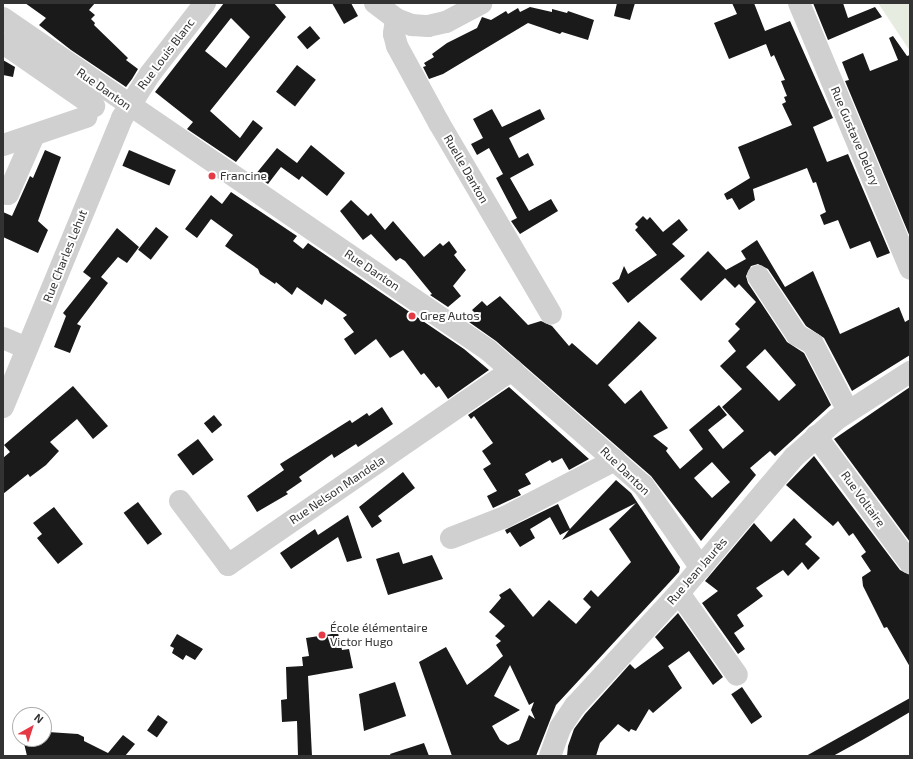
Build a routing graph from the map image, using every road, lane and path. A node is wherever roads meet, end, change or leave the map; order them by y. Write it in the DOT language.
graph roads {
  1 [pos="205,3"];
  2 [pos="375,3"];
  3 [pos="481,3"];
  4 [pos="800,3"];
  5 [pos="3,18"];
  6 [pos="396,19"];
  7 [pos="3,43"];
  8 [pos="95,104"];
  9 [pos="129,106"];
  10 [pos="34,135"];
  11 [pos="114,136"];
  12 [pos="3,145"];
  13 [pos="3,193"];
  14 [pos="910,269"];
  15 [pos="758,276"];
  16 [pos="551,314"];
  17 [pos="3,338"];
  18 [pos="27,348"];
  19 [pos="512,370"];
  20 [pos="910,372"];
  21 [pos="3,407"];
  22 [pos="848,411"];
  23 [pos="816,436"];
  24 [pos="615,460"];
  25 [pos="180,501"];
  26 [pos="451,538"];
  27 [pos="910,563"];
  28 [pos="700,568"];
  29 [pos="679,593"];
  30 [pos="737,675"];
  31 [pos="553,748"];
  1 -- 9 [label="street, Rue Louis Blanc"];
  2 -- 6 [label="street"];
  3 -- 6 [label="street"];
  4 -- 14 [label="street, Rue Gustave Delory"];
  5 -- 8 [label="street, Rue Danton"];
  6 -- 16 [label="street, Ruelle Danton"];
  7 -- 8 [label="street"];
  8 -- 9 [label="street, Rue Danton"];
  8 -- 10 [label="street"];
  8 -- 11 [label="street"];
  9 -- 11 [label="street, Rue Charles Lehut"];
  9 -- 19 [label="street, Rue Danton"];
  10 -- 12 [label="street"];
  10 -- 13 [label="street"];
  11 -- 18 [label="street, Rue Charles Lehut"];
  15 -- 22 [label="street"];
  17 -- 18 [label="street"];
  18 -- 21 [label="street, Rue Charles Lehut"];
  19 -- 24 [label="street, Rue Danton"];
  19 -- 25 [label="street, Rue Nelson Mandela"];
  20 -- 22 [label="street, Rue Jean Jaurès"];
  22 -- 23 [label="street, Rue Jean Jaurès"];
  23 -- 27 [label="street, Rue Voltaire"];
  23 -- 28 [label="street, Rue Jean Jaurès"];
  24 -- 26 [label="street"];
  24 -- 28 [label="street, Rue Danton"];
  28 -- 29 [label="street, Rue Jean Jaurès"];
  29 -- 30 [label="street"];
  29 -- 31 [label="street, Rue Jean Jaurès"];
}
